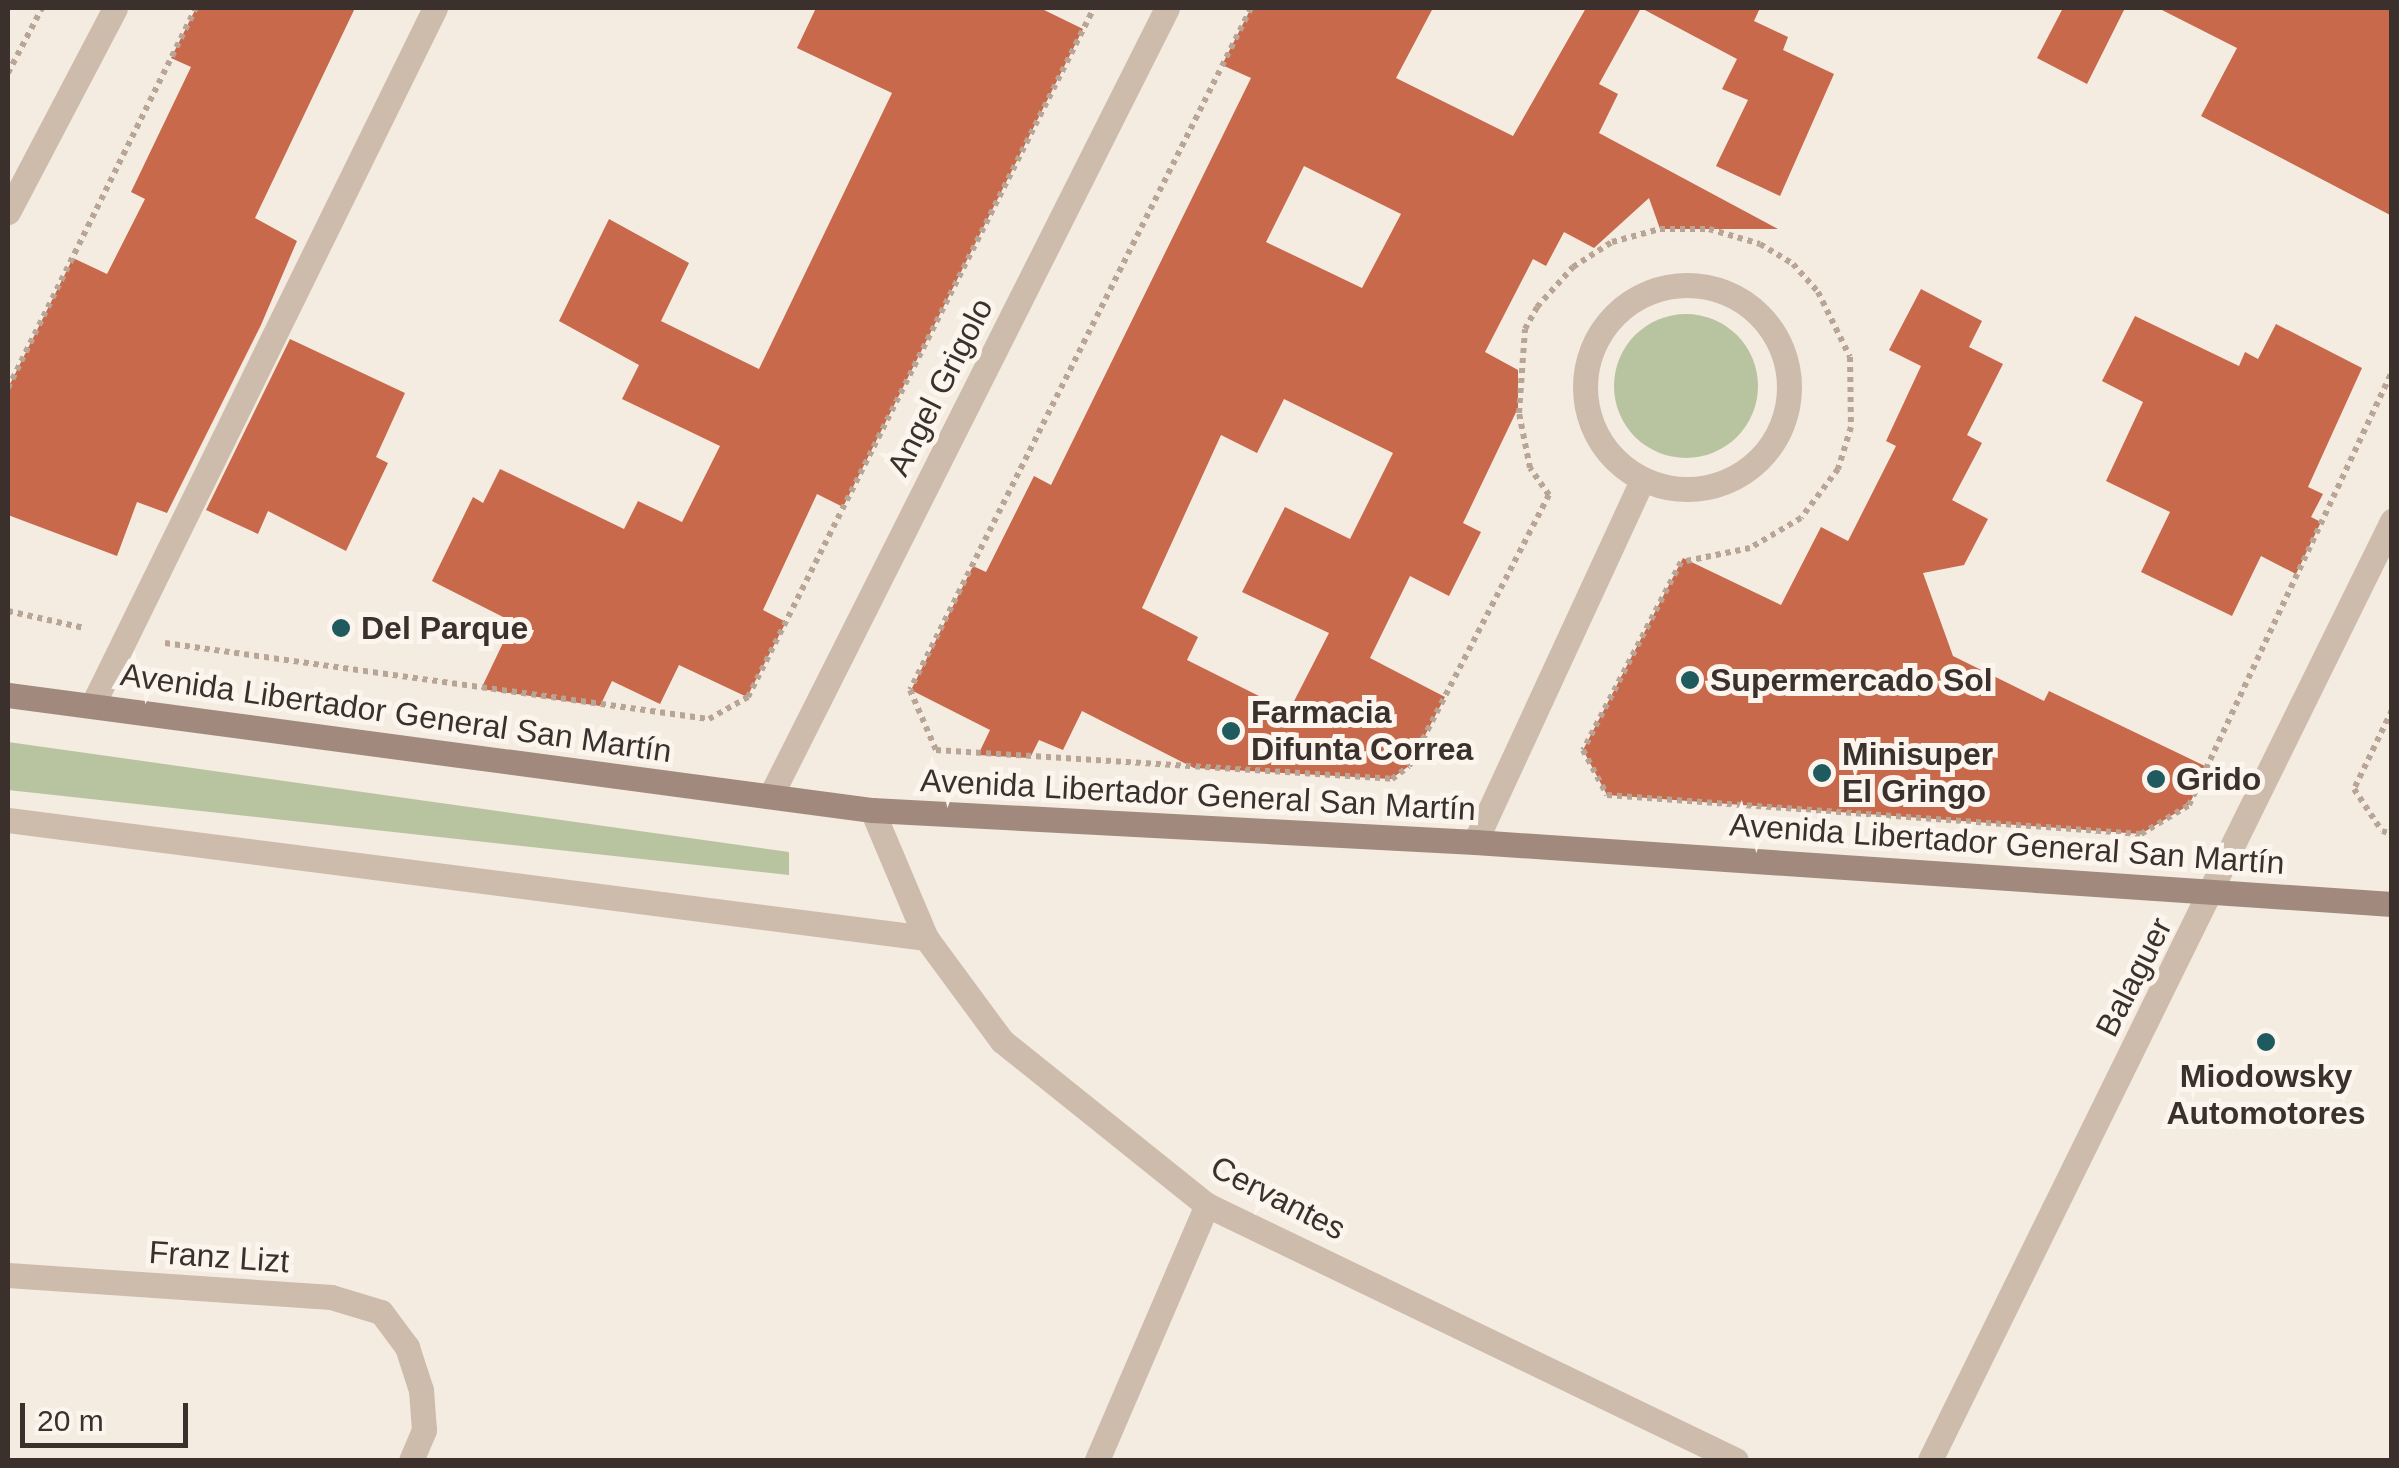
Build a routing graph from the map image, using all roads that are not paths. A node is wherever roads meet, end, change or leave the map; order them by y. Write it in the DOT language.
graph roads {
  1 [pos="115,8"];
  2 [pos="436,8"];
  3 [pos="1167,8"];
  4 [pos="8,212"];
  5 [pos="1642,480"];
  6 [pos="2392,520"];
  7 [pos="8,694"];
  8 [pos="92,706"];
  9 [pos="771,795"];
  10 [pos="872,810"];
  11 [pos="8,820"];
  12 [pos="1475,842"];
  13 [pos="2214,890"];
  14 [pos="2392,904"];
  15 [pos="926,938"];
  16 [pos="1207,1205"];
  17 [pos="8,1275"];
  18 [pos="411,1460"];
  19 [pos="1097,1460"];
  20 [pos="1736,1460"];
  21 [pos="1930,1460"];
  1 -- 4 [label="street"];
  2 -- 8 [label="street"];
  3 -- 9 [label="street, Angel Grigolo"];
  5 -- 5 [label="street"];
  5 -- 12 [label="street"];
  6 -- 13 [label="street, Balaguer"];
  7 -- 8 [label="main road, Avenida Libertador General San Martín"];
  8 -- 9 [label="main road, Avenida Libertador General San Martín"];
  9 -- 10 [label="main road, Avenida Libertador General San Martín"];
  10 -- 12 [label="main road, Avenida Libertador General San Martín"];
  10 -- 15 [label="street, Cervantes"];
  11 -- 15 [label="street"];
  12 -- 13 [label="main road, Avenida Libertador General San Martín"];
  13 -- 14 [label="main road, Avenida Libertador General San Martín"];
  13 -- 21 [label="street, Balaguer"];
  15 -- 16 [label="street, Cervantes"];
  16 -- 19 [label="street"];
  16 -- 20 [label="street, Cervantes"];
  17 -- 18 [label="street, Franz Lizt"];
}
